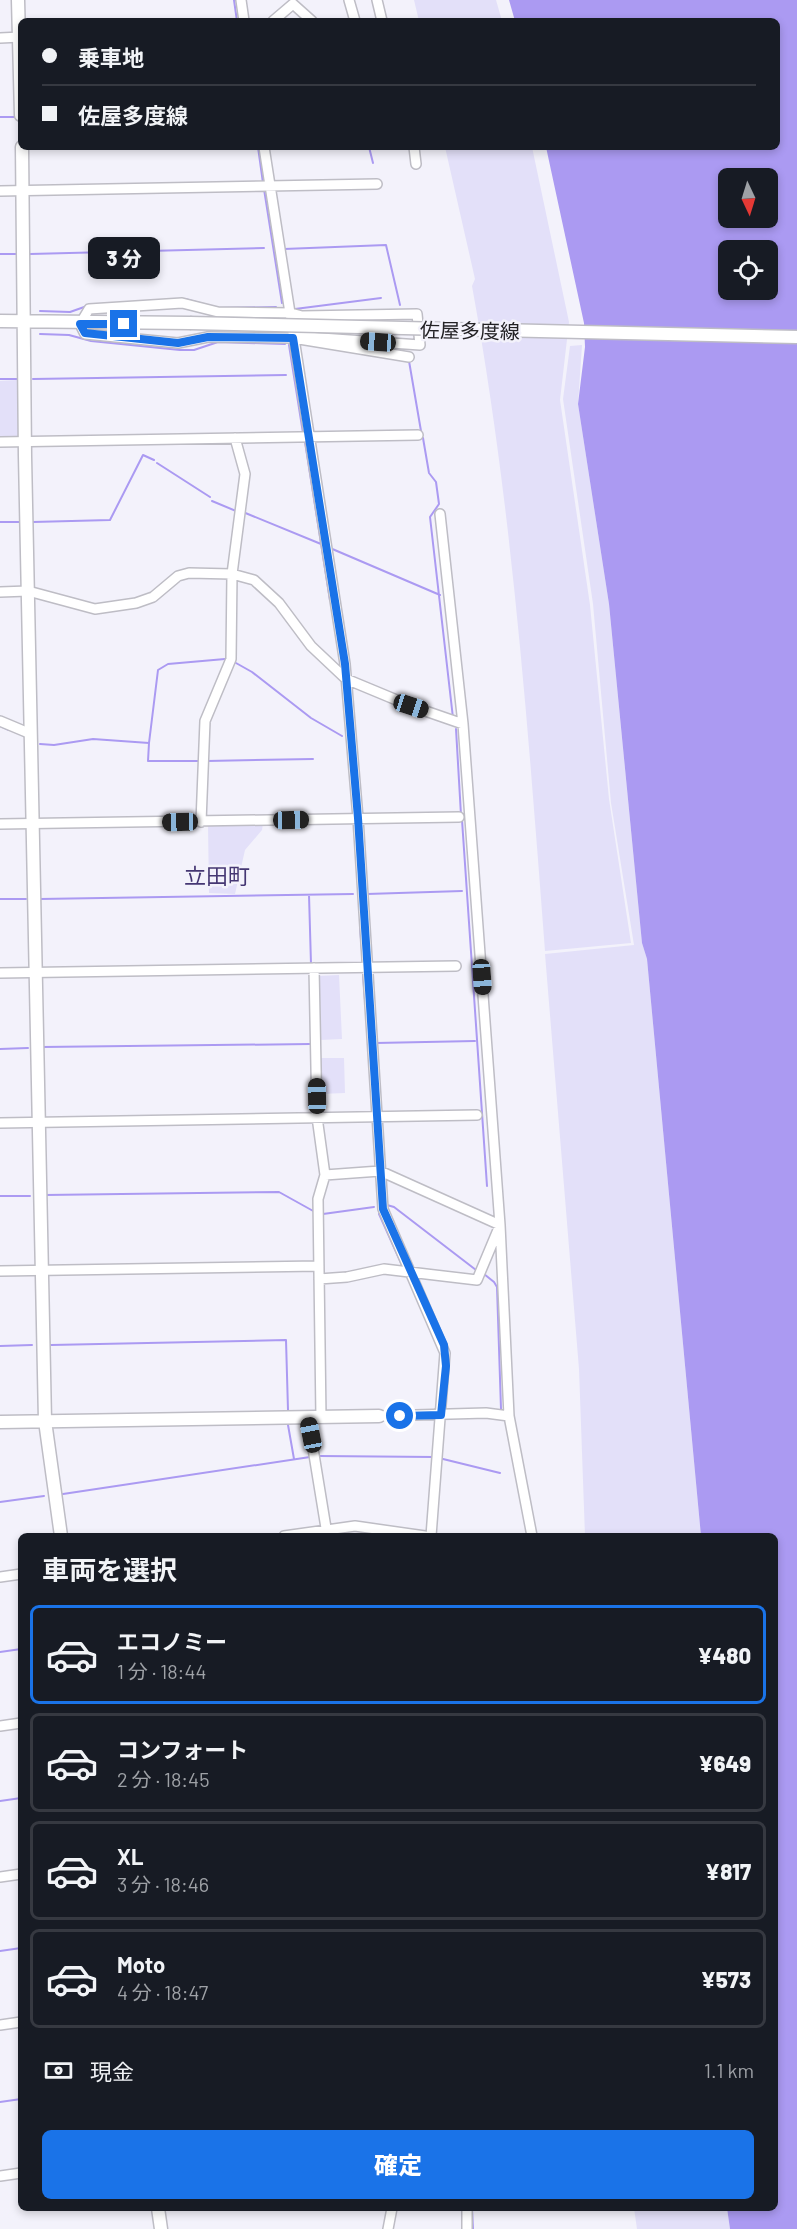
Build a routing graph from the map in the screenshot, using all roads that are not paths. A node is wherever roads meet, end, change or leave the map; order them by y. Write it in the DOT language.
graph roads {
  1 [pos="18,0"];
  2 [pos="241,0"];
  3 [pos="349,0"];
  4 [pos="377,0"];
  5 [pos="19,18"];
  6 [pos="244,18"];
  7 [pos="277,18"];
  8 [pos="309,18"];
  9 [pos="354,18"];
  10 [pos="381,18"];
  11 [pos="0,38"];
  12 [pos="18,38"];
  13 [pos="22,150"];
  14 [pos="264,150"];
  15 [pos="414,150"];
  16 [pos="416,164"];
  17 [pos="377,184"];
  18 [pos="270,185"];
  19 [pos="24,190"];
  20 [pos="0,191"];
  21 [pos="291,312"];
  22 [pos="0,321"];
  23 [pos="24,321"];
  24 [pos="80,324"];
  25 [pos="293,337"];
  26 [pos="797,337"];
  27 [pos="410,357"];
  28 [pos="418,435"];
  29 [pos="310,437"];
  30 [pos="235,438"];
  31 [pos="0,442"];
  32 [pos="25,442"];
  33 [pos="440,514"];
  34 [pos="232,574"];
  35 [pos="0,591"];
  36 [pos="28,591"];
  37 [pos="346,679"];
  38 [pos="0,721"];
  39 [pos="463,724"];
  40 [pos="31,734"];
  41 [pos="459,817"];
  42 [pos="358,818"];
  43 [pos="201,822"];
  44 [pos="33,823"];
  45 [pos="0,824"];
  46 [pos="456,966"];
  47 [pos="314,968"];
  48 [pos="367,968"];
  49 [pos="35,972"];
  50 [pos="0,973"];
  51 [pos="477,1115"];
  52 [pos="376,1116"];
  53 [pos="317,1117"];
  54 [pos="38,1123"];
  55 [pos="0,1124"];
  56 [pos="380,1171"];
  57 [pos="325,1175"];
  58 [pos="500,1225"];
  59 [pos="319,1266"];
  60 [pos="0,1271"];
  61 [pos="41,1271"];
  62 [pos="409,1272"];
  63 [pos="320,1279"];
  64 [pos="441,1415"];
  65 [pos="379,1416"];
  66 [pos="509,1416"];
  67 [pos="308,1418"];
  68 [pos="321,1418"];
  69 [pos="45,1421"];
  70 [pos="0,1422"];
  71 [pos="61,1533"];
  72 [pos="326,1533"];
  73 [pos="404,1533"];
  74 [pos="431,1533"];
  75 [pos="531,1533"];
  76 [pos="18,1574"];
  77 [pos="0,1577"];
  78 [pos="18,1724"];
  79 [pos="0,1726"];
  80 [pos="18,1874"];
  81 [pos="0,1877"];
  82 [pos="18,2022"];
  83 [pos="0,2025"];
  84 [pos="18,2173"];
  85 [pos="0,2176"];
  86 [pos="158,2211"];
  87 [pos="391,2211"];
  88 [pos="467,2211"];
  89 [pos="161,2229"];
  90 [pos="388,2229"];
  91 [pos="466,2229"];
  1 -- 5 [label="street"];
  2 -- 6 [label="street"];
  3 -- 9 [label="street"];
  4 -- 10 [label="street"];
  7 -- 8 [label="street"];
  11 -- 12 [label="street"];
  13 -- 19 [label="street"];
  14 -- 18 [label="street"];
  15 -- 16 [label="street"];
  17 -- 18 [label="street"];
  18 -- 19 [label="street"];
  18 -- 21 [label="street"];
  19 -- 20 [label="street"];
  19 -- 23 [label="street"];
  21 -- 24 [label="street"];
  21 -- 25 [label="street"];
  21 -- 25 [label="street"];
  22 -- 23 [label="street, 佐屋多度線"];
  23 -- 24 [label="street, 佐屋多度線"];
  23 -- 32 [label="street"];
  24 -- 25 [label="street"];
  24 -- 26 [label="street, 佐屋多度線, bridge"];
  25 -- 27 [label="street"];
  25 -- 29 [label="street"];
  28 -- 29 [label="street"];
  29 -- 30 [label="street"];
  29 -- 37 [label="street"];
  30 -- 32 [label="street"];
  30 -- 34 [label="street"];
  31 -- 32 [label="street"];
  32 -- 36 [label="street"];
  33 -- 39 [label="street"];
  34 -- 36 [label="street"];
  34 -- 37 [label="street"];
  34 -- 43 [label="street"];
  35 -- 36 [label="street"];
  36 -- 40 [label="street"];
  37 -- 39 [label="street"];
  37 -- 42 [label="street"];
  38 -- 40 [label="street"];
  39 -- 58 [label="street"];
  40 -- 44 [label="street"];
  41 -- 42 [label="street"];
  42 -- 43 [label="street"];
  42 -- 48 [label="street"];
  43 -- 44 [label="street"];
  44 -- 45 [label="street"];
  44 -- 49 [label="street"];
  46 -- 48 [label="street"];
  47 -- 48 [label="street"];
  47 -- 49 [label="street"];
  47 -- 53 [label="street"];
  48 -- 52 [label="street"];
  49 -- 50 [label="street"];
  49 -- 54 [label="street"];
  51 -- 52 [label="street"];
  52 -- 53 [label="street"];
  52 -- 56 [label="street"];
  53 -- 54 [label="street"];
  53 -- 57 [label="street"];
  54 -- 55 [label="street"];
  54 -- 61 [label="street"];
  56 -- 57 [label="street"];
  56 -- 58 [label="street"];
  56 -- 62 [label="street"];
  57 -- 59 [label="street"];
  58 -- 62 [label="street"];
  58 -- 66 [label="street"];
  59 -- 61 [label="street"];
  59 -- 63 [label="street"];
  60 -- 61 [label="street"];
  61 -- 69 [label="street"];
  62 -- 63 [label="street"];
  62 -- 64 [label="street"];
  63 -- 68 [label="street"];
  64 -- 65 [label="street"];
  64 -- 66 [label="street"];
  64 -- 74 [label="street"];
  65 -- 68 [label="street"];
  66 -- 75 [label="street"];
  67 -- 68 [label="street"];
  67 -- 69 [label="street"];
  67 -- 72 [label="street"];
  69 -- 70 [label="street"];
  69 -- 71 [label="street"];
  72 -- 73 [label="street"];
  76 -- 77 [label="street"];
  78 -- 79 [label="street"];
  80 -- 81 [label="street"];
  82 -- 83 [label="street"];
  84 -- 85 [label="street"];
  86 -- 89 [label="street"];
  87 -- 90 [label="street"];
  88 -- 91 [label="street"];
}
